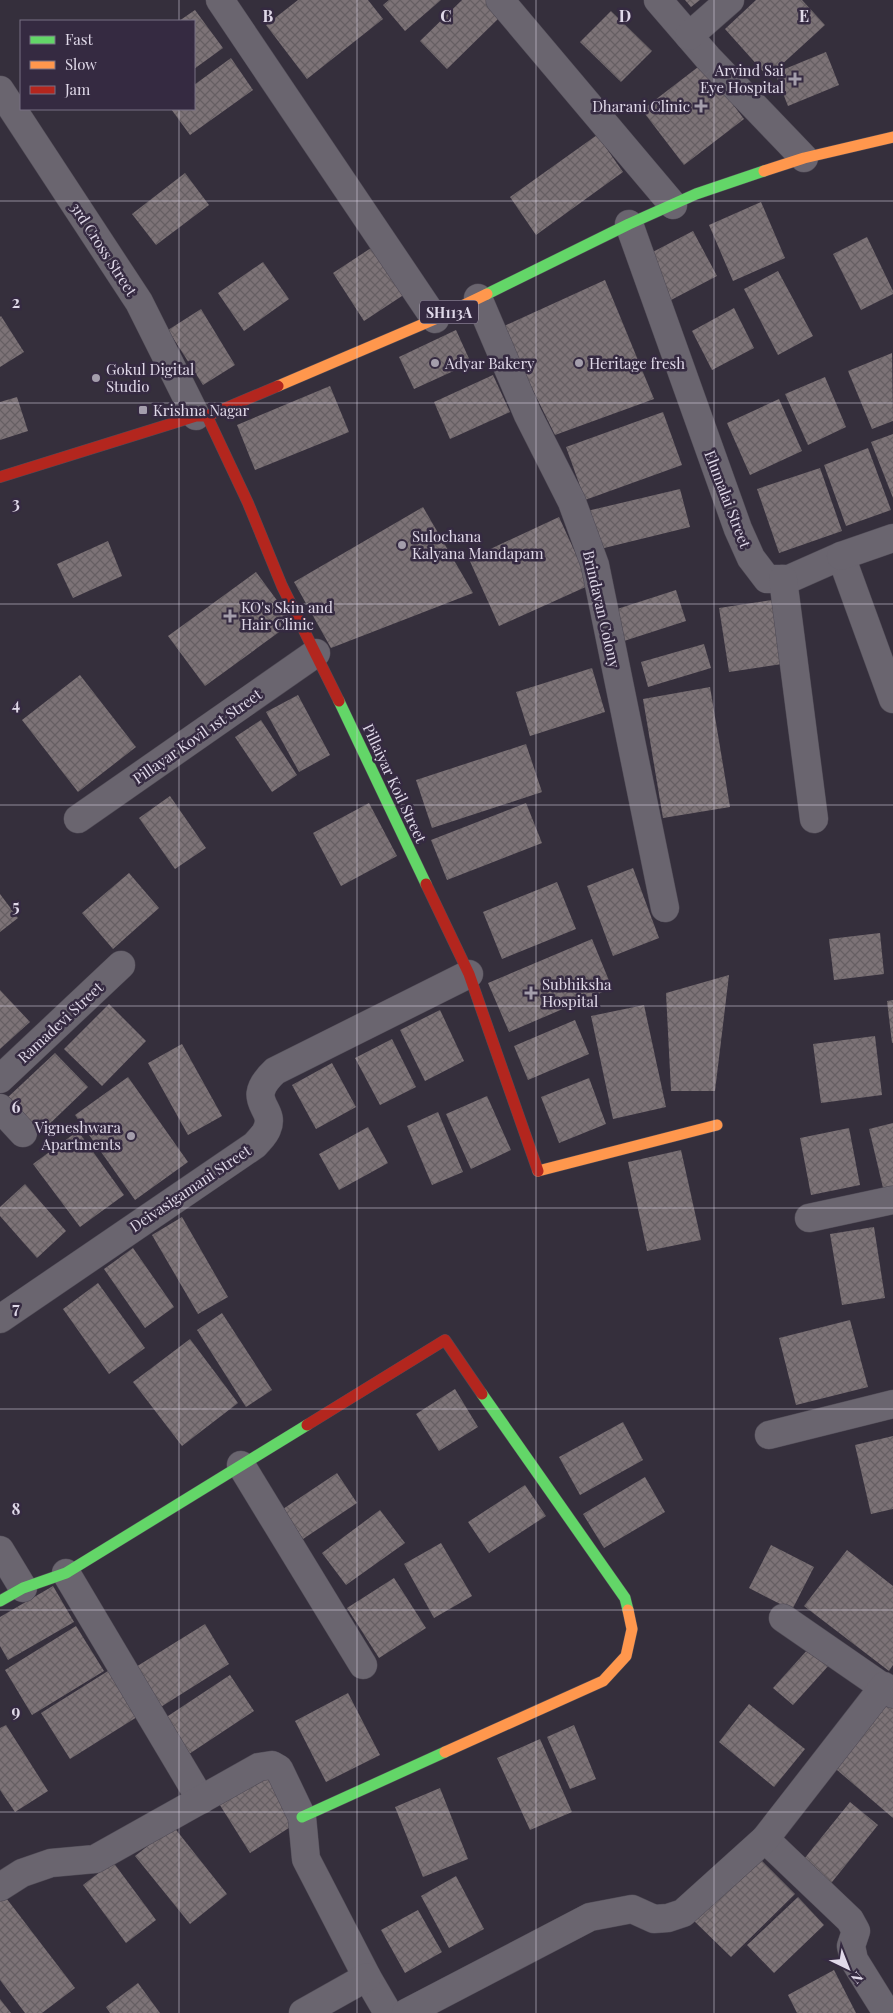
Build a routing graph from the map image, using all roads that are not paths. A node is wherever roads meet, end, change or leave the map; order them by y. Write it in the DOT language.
graph roads {
  1 [pos="220,0"];
  2 [pos="500,0"];
  3 [pos="658,0"];
  4 [pos="730,0"];
  5 [pos="689,36"];
  6 [pos="0,90"];
  7 [pos="893,138"];
  8 [pos="804,158"];
  9 [pos="674,205"];
  10 [pos="629,224"];
  11 [pos="478,298"];
  12 [pos="435,319"];
  13 [pos="201,416"];
  14 [pos="0,477"];
  15 [pos="893,538"];
  16 [pos="841,556"];
  17 [pos="783,579"];
  18 [pos="316,654"];
  19 [pos="893,700"];
  20 [pos="78,819"];
  21 [pos="814,819"];
  22 [pos="665,908"];
  23 [pos="121,965"];
  24 [pos="469,974"];
  25 [pos="0,1078"];
  26 [pos="0,1108"];
  27 [pos="717,1125"];
  28 [pos="23,1133"];
  29 [pos="893,1200"];
  30 [pos="809,1218"];
  31 [pos="0,1319"];
  32 [pos="893,1404"];
  33 [pos="769,1435"];
  34 [pos="242,1465"];
  35 [pos="0,1550"];
  36 [pos="66,1573"];
  37 [pos="11,1594"];
  38 [pos="783,1618"];
  39 [pos="363,1665"];
  40 [pos="888,1690"];
  41 [pos="201,1800"];
  42 [pos="302,1818"];
  43 [pos="765,1839"];
  44 [pos="0,1887"];
  45 [pos="367,1976"];
  46 [pos="303,2013"];
  47 [pos="388,2013"];
  48 [pos="406,2013"];
  49 [pos="887,2013"];
  1 -- 12 [label="street"];
  2 -- 9 [label="street"];
  3 -- 5 [label="street"];
  4 -- 5 [label="street"];
  5 -- 8 [label="street"];
  6 -- 13 [label="street, 3rd Cross Street"];
  7 -- 8 [label="street, SH113A"];
  8 -- 9 [label="street, SH113A"];
  9 -- 10 [label="street, SH113A"];
  10 -- 11 [label="street, SH113A"];
  10 -- 17 [label="street, Elumalai Street"];
  11 -- 12 [label="street, SH113A"];
  11 -- 22 [label="street, Brindavan Colony"];
  12 -- 13 [label="street, SH113A"];
  13 -- 14 [label="street, SH113A"];
  13 -- 18 [label="street, Pillaiyar Koil Street"];
  15 -- 16 [label="street"];
  16 -- 17 [label="street"];
  16 -- 19 [label="street"];
  17 -- 21 [label="street"];
  18 -- 20 [label="street, Pillayar Kovil 1st Street"];
  18 -- 24 [label="street, Pillaiyar Koil Street"];
  23 -- 25 [label="street, Ramadevi Street"];
  24 -- 27 [label="street, Pillaiyar Koil Street"];
  24 -- 31 [label="street, Deivasigamani Street"];
  26 -- 28 [label="street"];
  29 -- 30 [label="street"];
  32 -- 33 [label="street"];
  34 -- 36 [label="street"];
  34 -- 39 [label="street"];
  34 -- 42 [label="street"];
  35 -- 37 [label="street"];
  36 -- 37 [label="street"];
  36 -- 41 [label="street"];
  38 -- 40 [label="street"];
  40 -- 43 [label="street"];
  41 -- 42 [label="street"];
  41 -- 44 [label="street"];
  42 -- 45 [label="street"];
  43 -- 48 [label="street"];
  43 -- 49 [label="street"];
  45 -- 46 [label="street"];
  45 -- 47 [label="street"];
}
